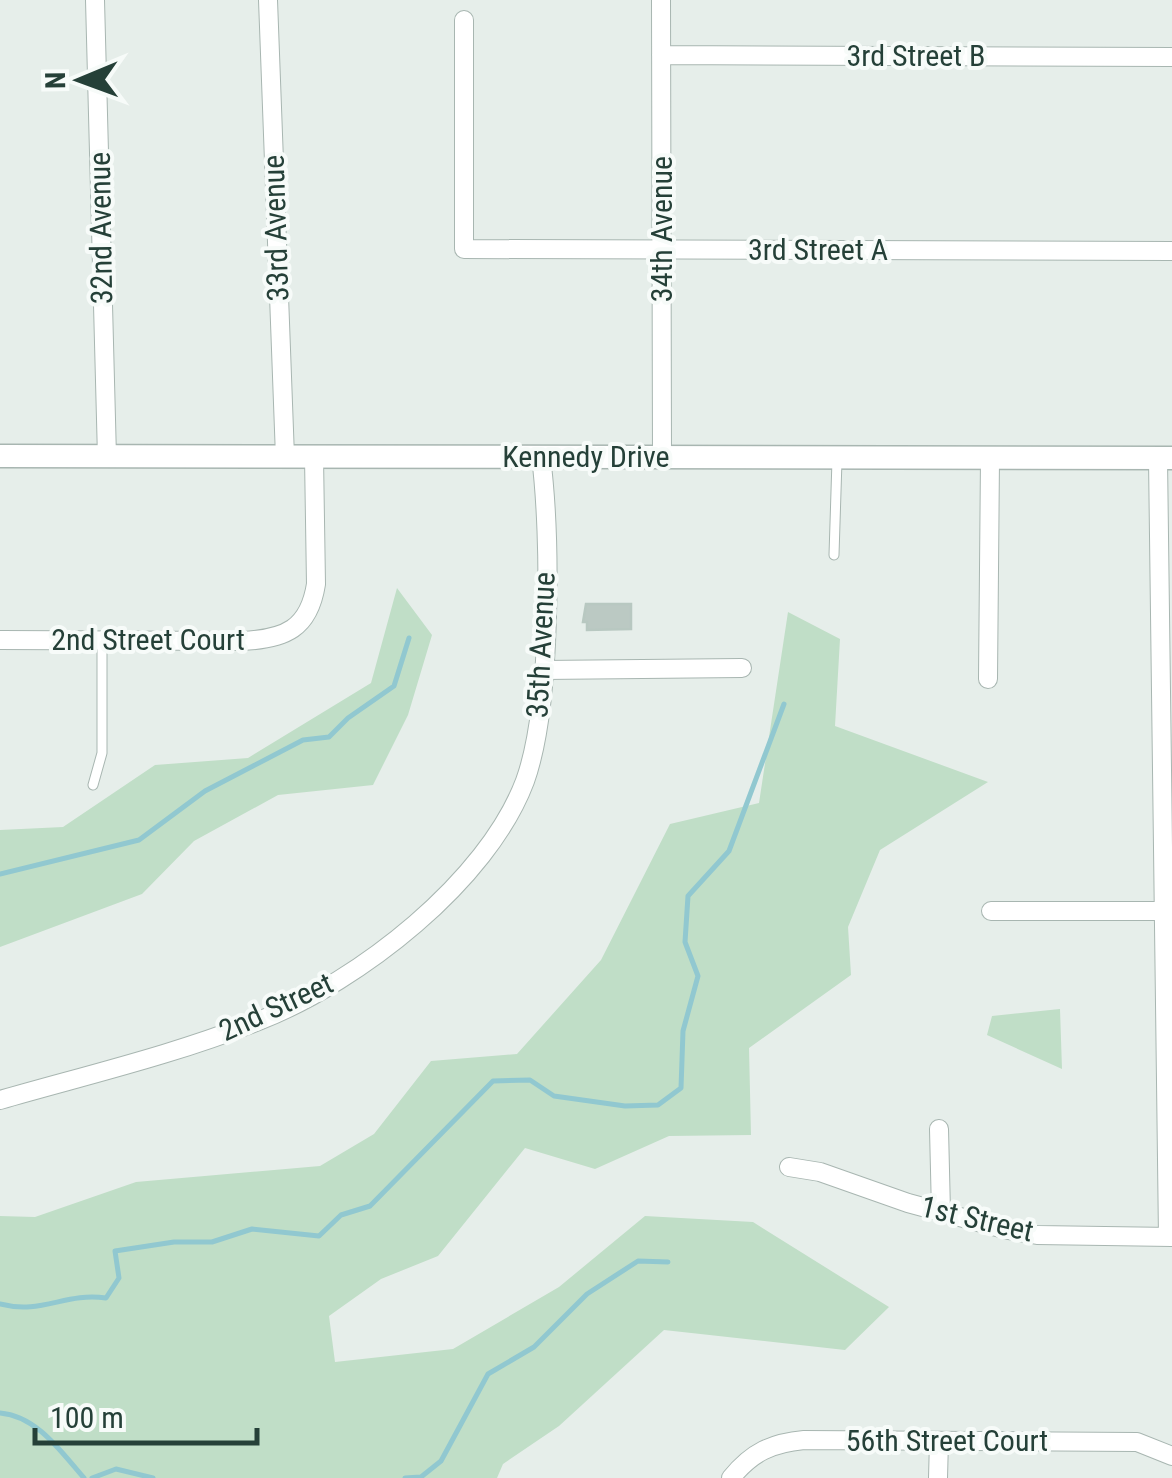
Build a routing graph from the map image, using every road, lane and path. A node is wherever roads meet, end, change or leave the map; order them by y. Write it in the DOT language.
graph roads {
  1 [pos="96,0"];
  2 [pos="268,0"];
  3 [pos="660,0"];
  4 [pos="464,20"];
  5 [pos="661,55"];
  6 [pos="1172,57"];
  7 [pos="663,250"];
  8 [pos="1172,251"];
  9 [pos="0,456"];
  10 [pos="107,457"];
  11 [pos="285,457"];
  12 [pos="314,457"];
  13 [pos="542,457"];
  14 [pos="662,457"];
  15 [pos="837,457"];
  16 [pos="1165,458"];
  17 [pos="990,459"];
  18 [pos="834,555"];
  19 [pos="0,640"];
  20 [pos="102,641"];
  21 [pos="742,668"];
  22 [pos="544,670"];
  23 [pos="988,679"];
  24 [pos="93,785"];
  25 [pos="502,828"];
  26 [pos="991,911"];
  27 [pos="1163,911"];
  28 [pos="0,1100"];
  29 [pos="939,1129"];
  30 [pos="789,1167"];
  31 [pos="941,1212"];
  32 [pos="1170,1237"];
  33 [pos="939,1442"];
  34 [pos="1172,1456"];
  35 [pos="732,1478"];
  36 [pos="938,1478"];
  1 -- 10 [label="street, 32nd Avenue"];
  2 -- 11 [label="street, 33rd Avenue"];
  3 -- 5 [label="street, 34th Avenue"];
  4 -- 7 [label="street, 3rd Street A"];
  5 -- 6 [label="street, 3rd Street B"];
  5 -- 7 [label="street, 34th Avenue"];
  7 -- 8 [label="street, 3rd Street A"];
  7 -- 14 [label="street, 34th Avenue"];
  9 -- 10 [label="street, Kennedy Drive"];
  10 -- 11 [label="street, Kennedy Drive"];
  11 -- 12 [label="street, Kennedy Drive"];
  12 -- 13 [label="street, Kennedy Drive"];
  12 -- 20 [label="street, 2nd Street Court"];
  13 -- 14 [label="street, Kennedy Drive"];
  13 -- 22 [label="street, 35th Avenue"];
  14 -- 15 [label="street, Kennedy Drive"];
  15 -- 17 [label="street, Kennedy Drive"];
  15 -- 18 [label="lane"];
  16 -- 17 [label="street, Kennedy Drive"];
  16 -- 27 [label="street"];
  17 -- 23 [label="street"];
  19 -- 20 [label="street, 2nd Street Court"];
  20 -- 24 [label="lane"];
  21 -- 22 [label="street"];
  22 -- 25 [label="street, 35th Avenue"];
  25 -- 28 [label="street, 2nd Street"];
  26 -- 27 [label="street"];
  27 -- 32 [label="street"];
  29 -- 31 [label="street"];
  30 -- 31 [label="street, 1st Street"];
  31 -- 32 [label="street, 1st Street"];
  33 -- 34 [label="street, 56th Street Court"];
  33 -- 35 [label="street, 56th Street Court"];
  33 -- 36 [label="street"];
}
